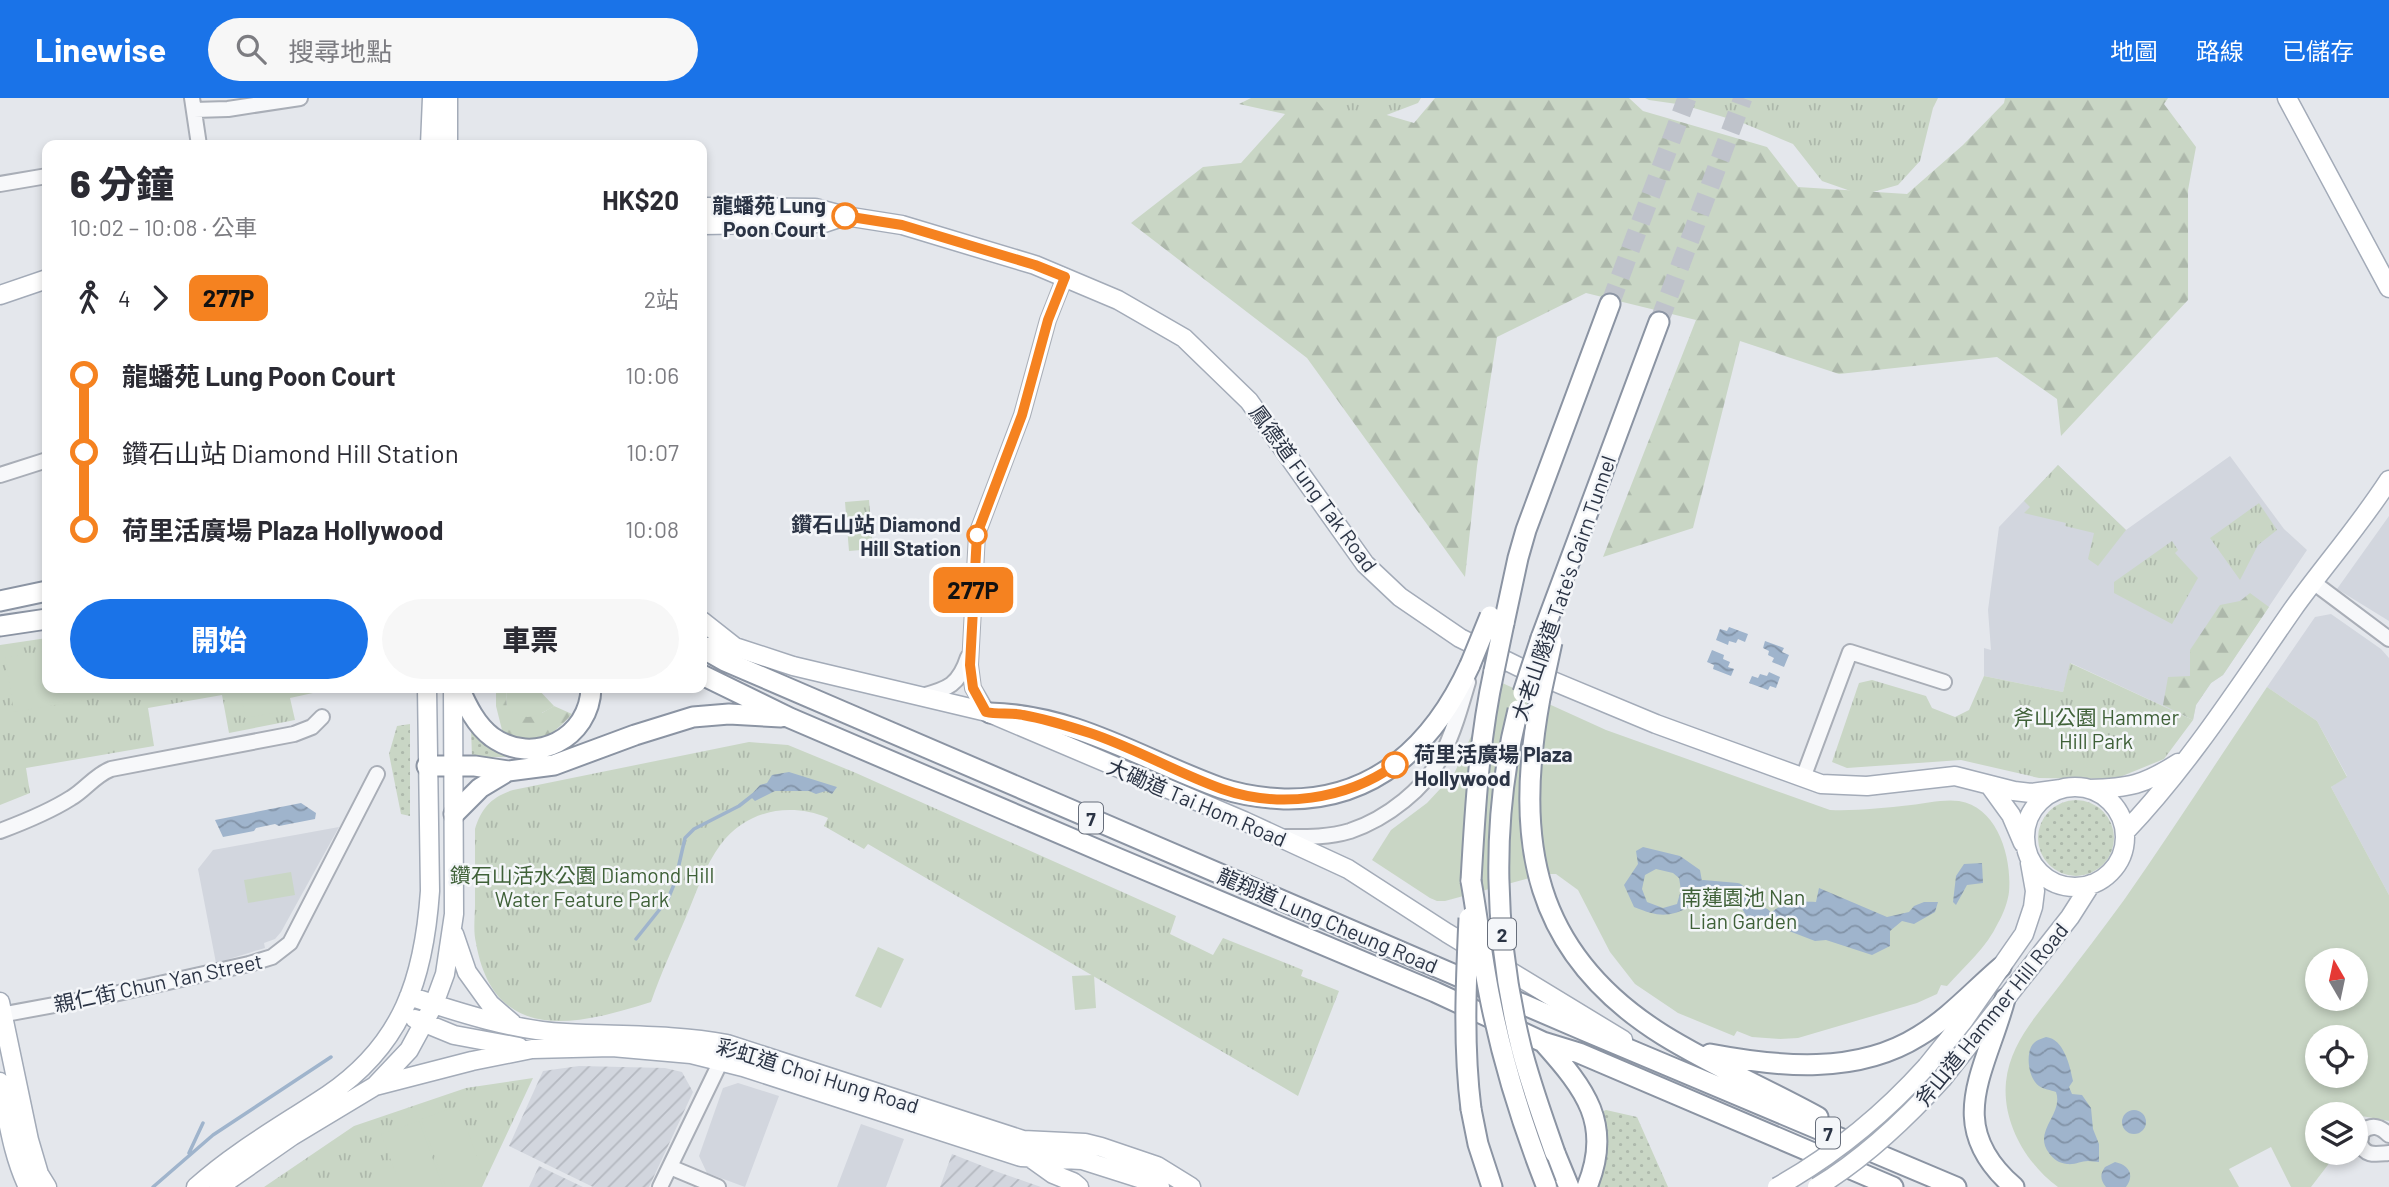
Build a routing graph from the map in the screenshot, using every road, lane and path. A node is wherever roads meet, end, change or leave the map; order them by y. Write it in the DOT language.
graph roads {
  1 [pos="300,98"];
  2 [pos="432,98"];
  3 [pos="448,98"];
  4 [pos="2287,98"];
  5 [pos="272,99"];
  6 [pos="193,104"];
  7 [pos="197,140"];
  8 [pos="430,140"];
  9 [pos="448,140"];
  10 [pos="42,177"];
  11 [pos="0,184"];
  12 [pos="707,207"];
  13 [pos="845,216"];
  14 [pos="707,225"];
  15 [pos="1065,277"];
  16 [pos="42,281"];
  17 [pos="2389,288"];
  18 [pos="0,295"];
  19 [pos="1610,304"];
  20 [pos="1659,322"];
  21 [pos="42,462"];
  22 [pos="0,475"];
  23 [pos="2389,480"];
  24 [pos="2313,582"];
  25 [pos="42,592"];
  26 [pos="0,601"];
  27 [pos="1497,619"];
  28 [pos="42,621"];
  29 [pos="707,625"];
  30 [pos="0,626"];
  31 [pos="2389,639"];
  32 [pos="1546,640"];
  33 [pos="707,647"];
  34 [pos="735,647"];
  35 [pos="1481,648"];
  36 [pos="707,650"];
  37 [pos="970,653"];
  38 [pos="707,677"];
  39 [pos="1944,682"];
  40 [pos="427,693"];
  41 [pos="453,693"];
  42 [pos="461,693"];
  43 [pos="590,693"];
  44 [pos="922,696"];
  45 [pos="988,713"];
  46 [pos="322,717"];
  47 [pos="790,718"];
  48 [pos="2186,757"];
  49 [pos="427,766"];
  50 [pos="453,766"];
  51 [pos="508,771"];
  52 [pos="377,775"];
  53 [pos="1803,778"];
  54 [pos="1990,786"];
  55 [pos="2061,789"];
  56 [pos="2087,789"];
  57 [pos="454,814"];
  58 [pos="0,831"];
  59 [pos="2125,832"];
  60 [pos="1279,836"];
  61 [pos="2028,854"];
  62 [pos="1471,880"];
  63 [pos="2091,884"];
  64 [pos="453,931"];
  65 [pos="2001,967"];
  66 [pos="2005,999"];
  67 [pos="406,1004"];
  68 [pos="435,1004"];
  69 [pos="1,1010"];
  70 [pos="425,1024"];
  71 [pos="515,1026"];
  72 [pos="707,1040"];
  73 [pos="1543,1042"];
  74 [pos="532,1049"];
  75 [pos="1692,1051"];
  76 [pos="1651,1058"];
  77 [pos="720,1061"];
  78 [pos="0,1082"];
  79 [pos="376,1086"];
  80 [pos="2389,1135"];
  81 [pos="2389,1153"];
  82 [pos="1032,1159"];
  83 [pos="1904,1166"];
  84 [pos="670,1167"];
  85 [pos="1188,1186"];
  86 [pos="28,1187"];
  87 [pos="47,1187"];
  88 [pos="195,1187"];
  89 [pos="219,1187"];
  90 [pos="660,1187"];
  91 [pos="719,1187"];
  92 [pos="1079,1187"];
  93 [pos="1160,1187"];
  94 [pos="1492,1187"];
  95 [pos="1546,1187"];
  96 [pos="1569,1187"];
  97 [pos="1587,1187"];
  98 [pos="1777,1187"];
  99 [pos="1817,1187"];
  100 [pos="1893,1187"];
  101 [pos="1956,1187"];
  102 [pos="2014,1187"];
  1 -- 5 [label="street"];
  2 -- 8 [label="main road"];
  3 -- 9 [label="main road"];
  4 -- 17 [label="main road"];
  5 -- 6 [label="street"];
  6 -- 7 [label="street"];
  10 -- 11 [label="street"];
  12 -- 13 [label="main road, 鳳德道 Fung Tak Road"];
  13 -- 14 [label="main road, 鳳德道 Fung Tak Road"];
  13 -- 15 [label="main road, 鳳德道 Fung Tak Road"];
  15 -- 35 [label="main road, 鳳德道 Fung Tak Road"];
  15 -- 37 [label="street"];
  16 -- 18 [label="main road"];
  19 -- 27 [label="highway"];
  20 -- 32 [label="highway, 大老山隧道 Tate's Cairn Tunnel"];
  21 -- 22 [label="street"];
  23 -- 24 [label="main road"];
  24 -- 31 [label="street"];
  24 -- 48 [label="main road"];
  25 -- 26 [label="highway"];
  27 -- 45 [label="highway, bridge"];
  27 -- 62 [label="highway, 大老山隧道 Tate's Cairn Tunnel / 2, bridge"];
  28 -- 30 [label="highway"];
  29 -- 34 [label="main road"];
  32 -- 75 [label="highway, bridge"];
  32 -- 96 [label="highway, 大老山隧道 Tate's Cairn Tunnel / 2, bridge"];
  33 -- 34 [label="main road, 大磡道 Tai Hom Road"];
  34 -- 44 [label="main road, 大磡道 Tai Hom Road"];
  35 -- 53 [label="main road, 鳳德道 Fung Tak Road"];
  35 -- 60 [label="street"];
  36 -- 76 [label="highway, 龍翔道 Lung Cheung Road / 7"];
  37 -- 44 [label="street"];
  37 -- 45 [label="street"];
  38 -- 47 [label="highway, 龍翔道 Lung Cheung Road / 7"];
  39 -- 53 [label="street"];
  40 -- 49 [label="main road"];
  41 -- 50 [label="main road"];
  42 -- 43 [label="highway"];
  44 -- 45 [label="main road, 大磡道 Tai Hom Road"];
  45 -- 60 [label="main road, 大磡道 Tai Hom Road"];
  46 -- 58 [label="street"];
  47 -- 51 [label="highway"];
  47 -- 73 [label="highway, 龍翔道 Lung Cheung Road / 7"];
  48 -- 56 [label="main road"];
  48 -- 59 [label="main road"];
  49 -- 50 [label="highway"];
  49 -- 67 [label="main road"];
  50 -- 51 [label="highway"];
  50 -- 57 [label="main road"];
  51 -- 57 [label="highway"];
  52 -- 69 [label="street, 親仁街 Chun Yan Street"];
  53 -- 54 [label="main road, 鳳德道 Fung Tak Road"];
  54 -- 55 [label="main road, 鳳德道 Fung Tak Road"];
  54 -- 61 [label="main road"];
  55 -- 56 [label="main road"];
  55 -- 61 [label="main road"];
  56 -- 59 [label="main road"];
  57 -- 64 [label="main road"];
  59 -- 63 [label="main road"];
  60 -- 76 [label="main road, 大磡道 Tai Hom Road"];
  61 -- 63 [label="main road"];
  61 -- 65 [label="main road, 斧山道 Hammer Hill Road"];
  62 -- 94 [label="highway, bridge"];
  62 -- 95 [label="highway, 大老山隧道 Tate's Cairn Tunnel / 2, bridge"];
  63 -- 66 [label="main road, 斧山道 Hammer Hill Road"];
  64 -- 68 [label="main road"];
  64 -- 71 [label="main road"];
  65 -- 75 [label="highway"];
  65 -- 98 [label="main road, 斧山道 Hammer Hill Road, bridge"];
  66 -- 99 [label="main road, 斧山道 Hammer Hill Road, bridge"];
  66 -- 102 [label="highway"];
  67 -- 68 [label="main road, 彩虹道 Choi Hung Road"];
  67 -- 70 [label="main road, 彩虹道 Choi Hung Road"];
  67 -- 88 [label="main road"];
  68 -- 70 [label="main road, 彩虹道 Choi Hung Road"];
  68 -- 71 [label="main road, 彩虹道 Choi Hung Road"];
  69 -- 87 [label="main road"];
  70 -- 74 [label="main road, 彩虹道 Choi Hung Road"];
  70 -- 79 [label="main road, 彩虹道 Choi Hung Road"];
  71 -- 72 [label="main road, 彩虹道 Choi Hung Road"];
  72 -- 77 [label="main road"];
  72 -- 85 [label="main road, 彩虹道 Choi Hung Road"];
  73 -- 97 [label="highway"];
  73 -- 100 [label="highway, 龍翔道 Lung Cheung Road / 7"];
  74 -- 77 [label="main road, 彩虹道 Choi Hung Road"];
  74 -- 79 [label="main road, 彩虹道 Choi Hung Road"];
  75 -- 83 [label="highway"];
  76 -- 83 [label="highway, 龍翔道 Lung Cheung Road / 7"];
  77 -- 82 [label="main road, 彩虹道 Choi Hung Road"];
  77 -- 84 [label="street"];
  78 -- 86 [label="main road"];
  79 -- 89 [label="main road, 彩虹道 Choi Hung Road"];
  80 -- 81 [label="street"];
  82 -- 92 [label="main road"];
  82 -- 93 [label="main road, 彩虹道 Choi Hung Road"];
  83 -- 101 [label="highway, 龍翔道 Lung Cheung Road / 7"];
  84 -- 90 [label="street"];
  84 -- 91 [label="street"];
}
